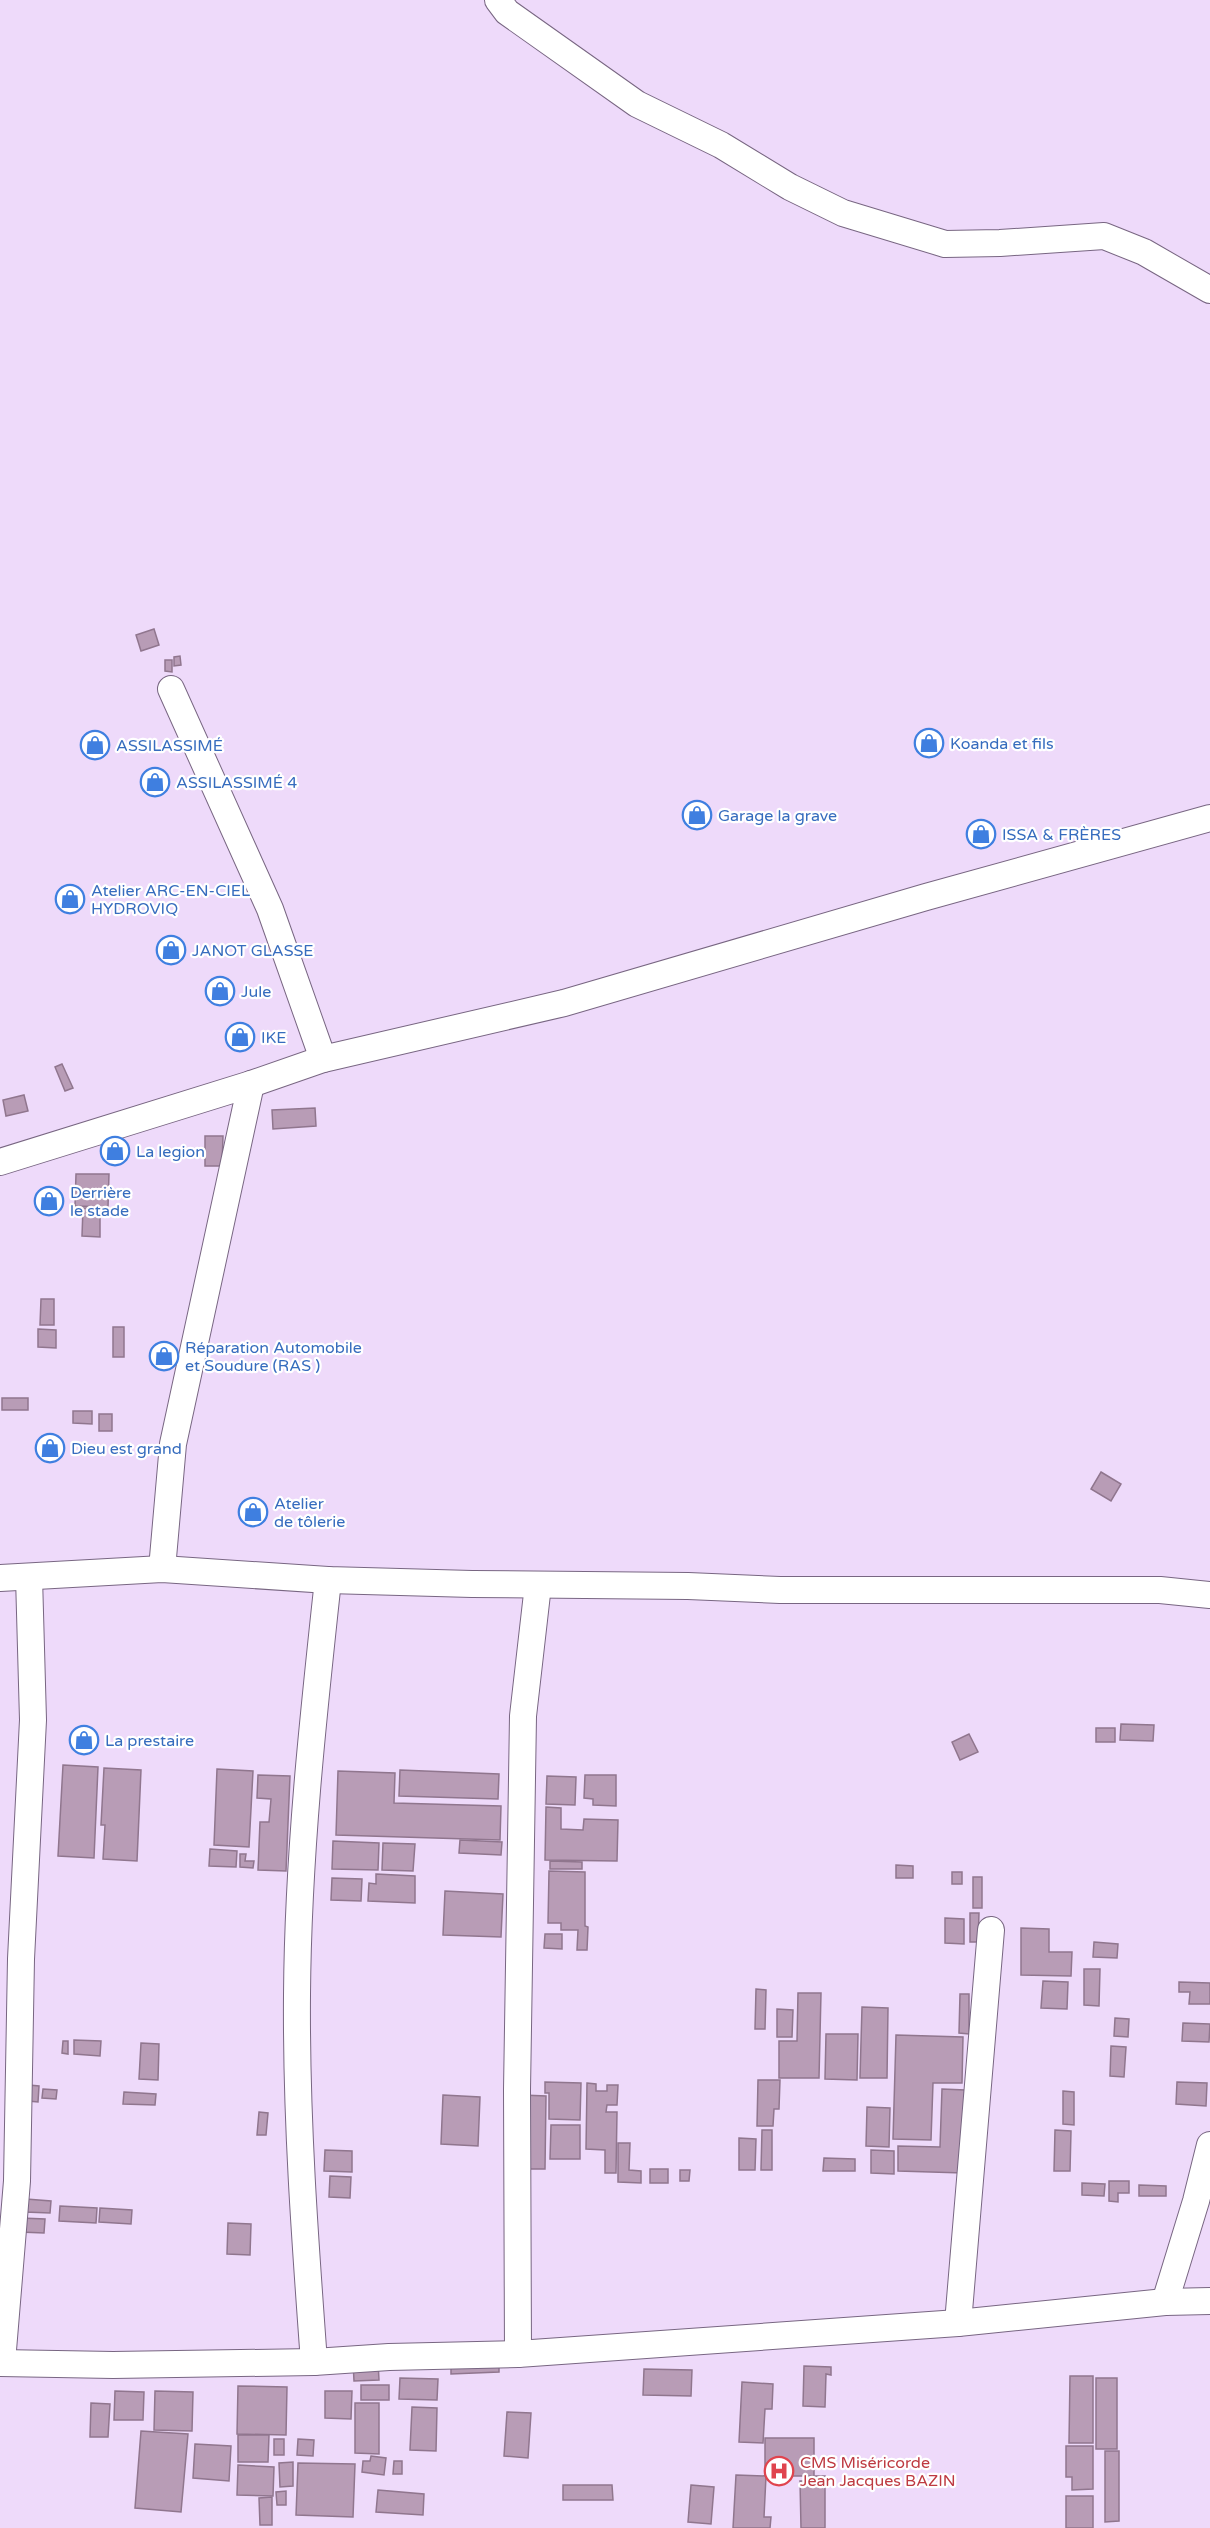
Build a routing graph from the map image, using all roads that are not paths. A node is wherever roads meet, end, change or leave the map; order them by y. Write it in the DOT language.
graph roads {
  1 [pos="498,0"];
  2 [pos="1210,290"];
  3 [pos="171,689"];
  4 [pos="1210,818"];
  5 [pos="323,1059"];
  6 [pos="251,1084"];
  7 [pos="0,1162"];
  8 [pos="162,1569"];
  9 [pos="29,1577"];
  10 [pos="0,1578"];
  11 [pos="328,1580"];
  12 [pos="538,1585"];
  13 [pos="1210,1595"];
  14 [pos="991,1930"];
  15 [pos="1210,2145"];
  16 [pos="1210,2301"];
  17 [pos="1165,2302"];
  18 [pos="957,2323"];
  19 [pos="518,2354"];
  20 [pos="1,2362"];
  21 [pos="314,2362"];
  1 -- 2 [label="street"];
  3 -- 5 [label="street"];
  4 -- 5 [label="street"];
  5 -- 6 [label="street"];
  6 -- 7 [label="street"];
  6 -- 8 [label="street"];
  8 -- 9 [label="street"];
  8 -- 11 [label="street"];
  9 -- 10 [label="street"];
  9 -- 20 [label="street"];
  11 -- 12 [label="street"];
  11 -- 21 [label="street"];
  12 -- 13 [label="street"];
  12 -- 19 [label="street"];
  14 -- 18 [label="street"];
  15 -- 17 [label="street"];
  16 -- 17 [label="street"];
  17 -- 18 [label="street"];
  18 -- 19 [label="street"];
  19 -- 21 [label="street"];
  20 -- 21 [label="street"];
}
